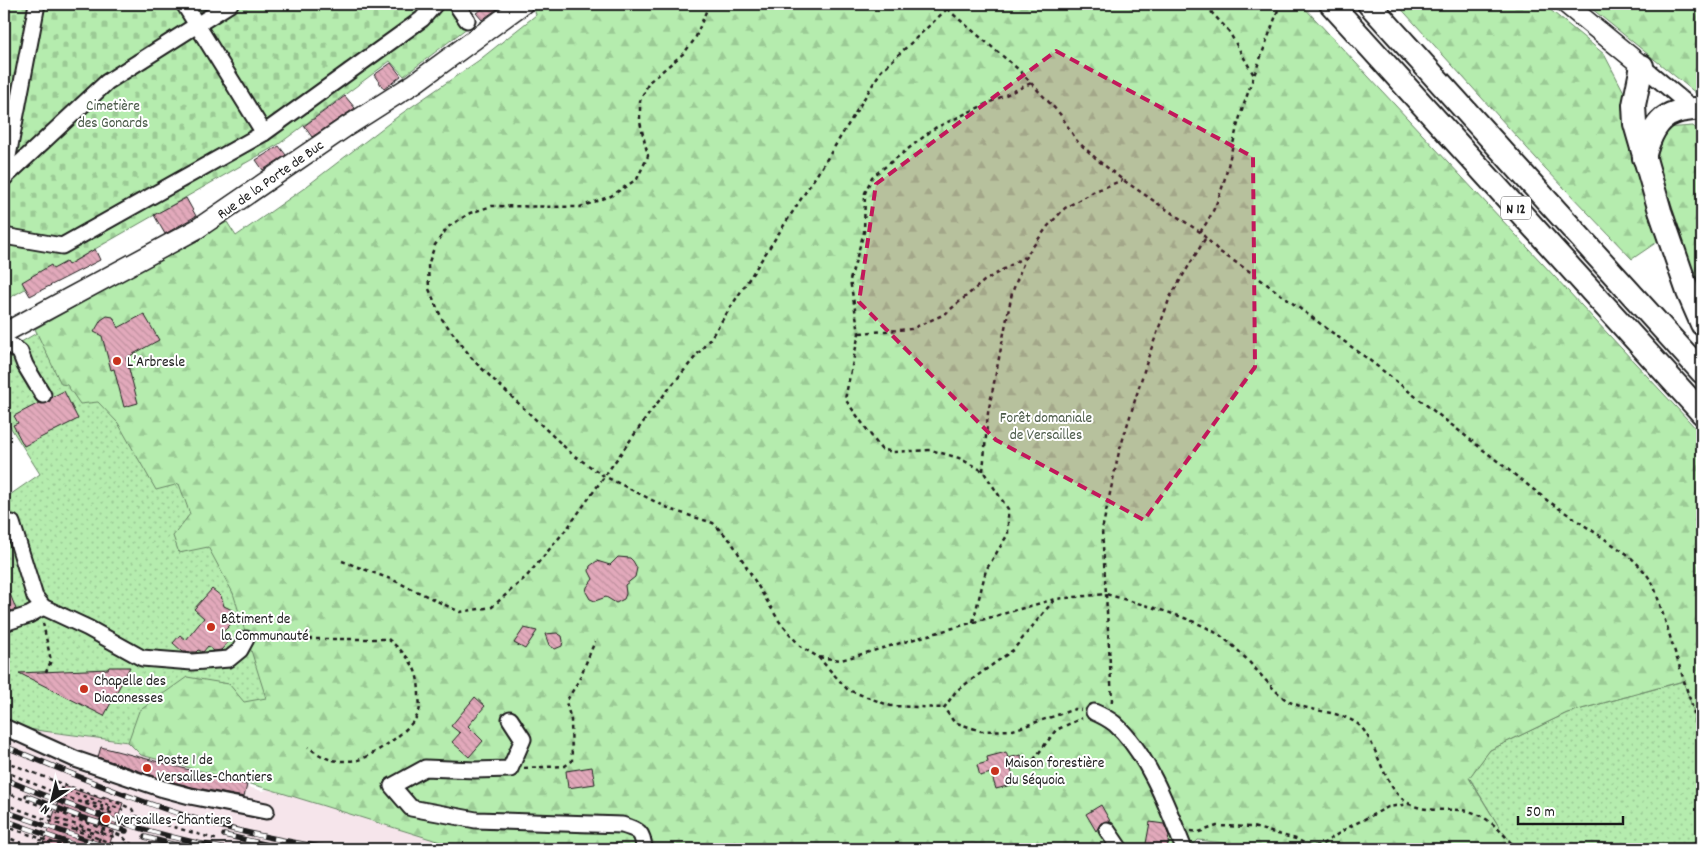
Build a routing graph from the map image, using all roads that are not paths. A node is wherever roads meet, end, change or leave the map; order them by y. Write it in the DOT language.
graph roads {
  1 [pos="50,4"];
  2 [pos="184,4"];
  3 [pos="230,4"];
  4 [pos="435,4"];
  5 [pos="456,4"];
  6 [pos="523,4"];
  7 [pos="1331,4"];
  8 [pos="1369,4"];
  9 [pos="1566,4"];
  10 [pos="34,7"];
  11 [pos="467,20"];
  12 [pos="197,24"];
  13 [pos="1642,66"];
  14 [pos="1698,113"];
  15 [pos="264,133"];
  16 [pos="1644,158"];
  17 [pos="4,177"];
  18 [pos="4,236"];
  19 [pos="1702,324"];
  20 [pos="4,333"];
  21 [pos="4,345"];
  22 [pos="1702,372"];
  23 [pos="42,395"];
  24 [pos="1702,413"];
  25 [pos="12,523"];
  26 [pos="43,607"];
  27 [pos="4,624"];
  28 [pos="246,639"];
  29 [pos="1094,712"];
  30 [pos="510,719"];
  31 [pos="4,727"];
  32 [pos="266,811"];
  33 [pos="1107,830"];
  34 [pos="644,849"];
  35 [pos="1120,849"];
  36 [pos="1184,849"];
  1 -- 10 [label="street"];
  2 -- 12 [label="street"];
  3 -- 12 [label="street"];
  4 -- 15 [label="street"];
  5 -- 11 [label="street"];
  6 -- 20 [label="main road, Rue de la Porte de Buc"];
  7 -- 24 [label="highway, N 12"];
  8 -- 22 [label="highway, N 12"];
  9 -- 13 [label="main road"];
  10 -- 17 [label="street"];
  12 -- 15 [label="street"];
  12 -- 17 [label="street"];
  13 -- 14 [label="street"];
  13 -- 16 [label="highway"];
  14 -- 16 [label="highway"];
  15 -- 18 [label="street"];
  16 -- 19 [label="highway"];
  21 -- 23 [label="street"];
  25 -- 26 [label="street"];
  26 -- 27 [label="street"];
  26 -- 28 [label="street"];
  29 -- 36 [label="street"];
  30 -- 34 [label="street"];
  31 -- 32 [label="street"];
  33 -- 35 [label="street"];
}
